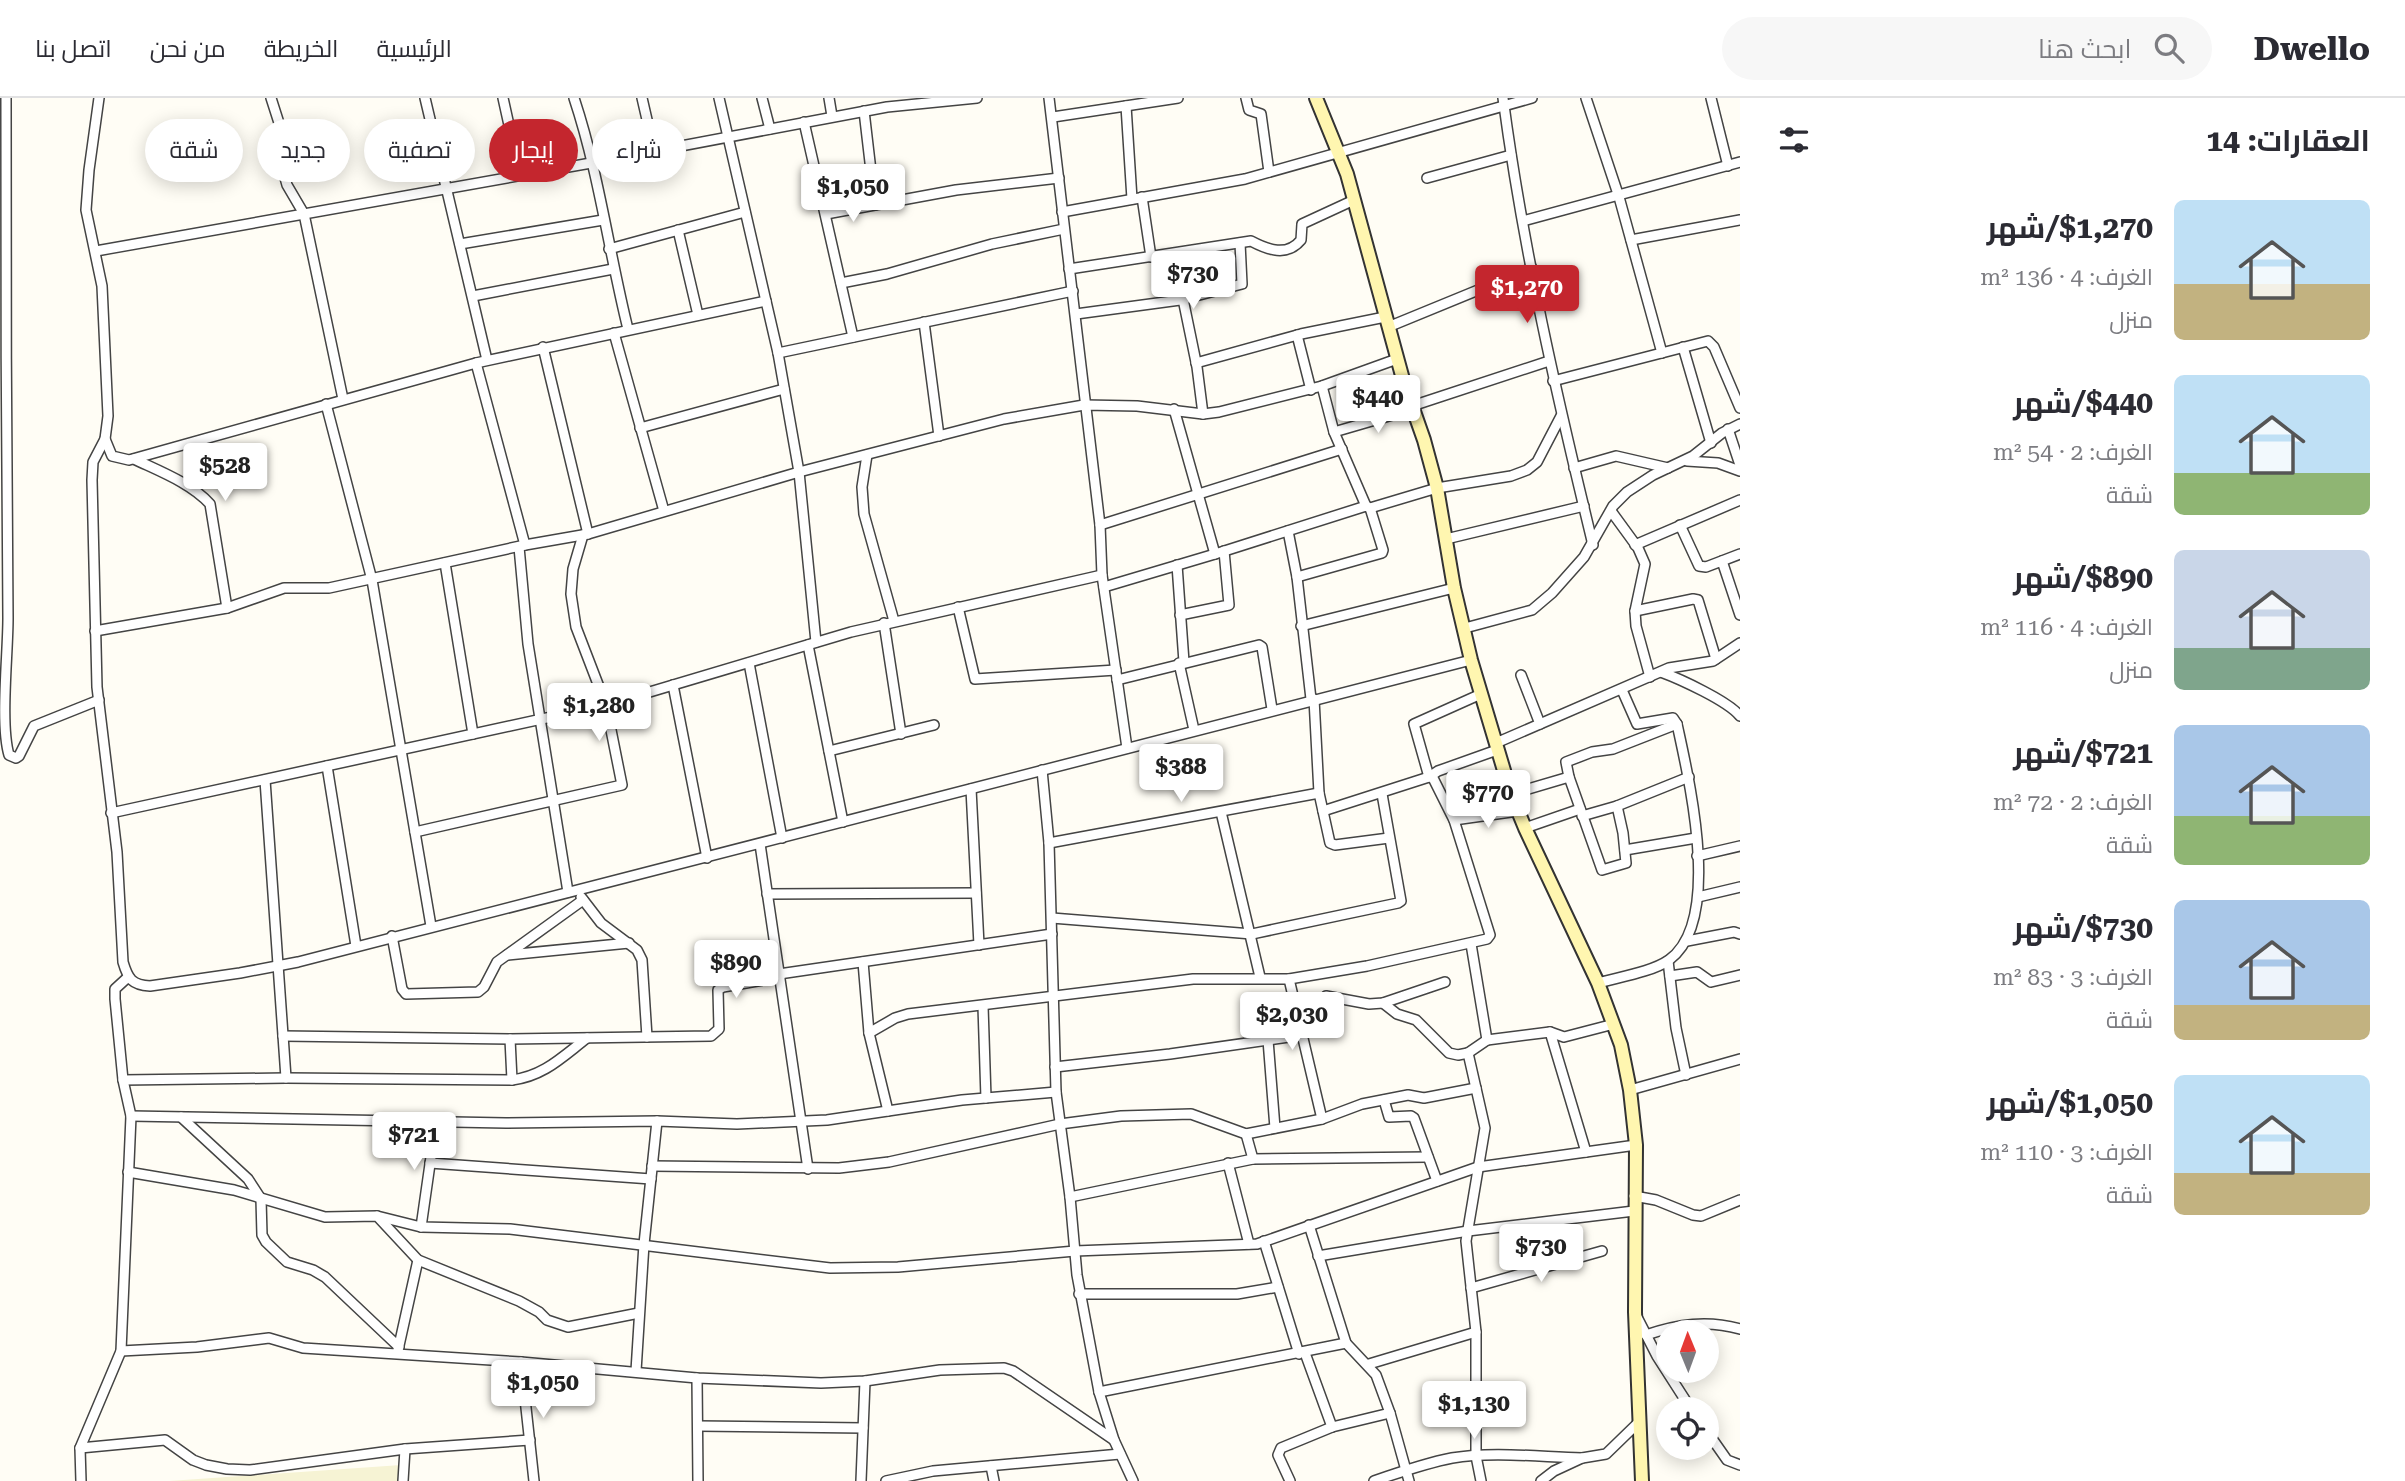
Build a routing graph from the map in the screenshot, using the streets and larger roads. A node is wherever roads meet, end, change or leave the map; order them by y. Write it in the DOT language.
graph roads {
  1 [pos="6,98"];
  2 [pos="99,98"];
  3 [pos="271,98"];
  4 [pos="425,98"];
  5 [pos="503,98"];
  6 [pos="574,98"];
  7 [pos="642,98"];
  8 [pos="719,98"];
  9 [pos="762,98"];
  10 [pos="829,98"];
  11 [pos="977,98"];
  12 [pos="1049,98"];
  13 [pos="1176,98"];
  14 [pos="1246,98"];
  15 [pos="1316,98"];
  16 [pos="1532,98"];
  17 [pos="1586,98"];
  18 [pos="1711,98"];
  19 [pos="960,99"];
  20 [pos="891,102"];
  21 [pos="1504,102"];
  22 [pos="1126,106"];
  23 [pos="864,111"];
  24 [pos="832,116"];
  25 [pos="1053,117"];
  26 [pos="508,119"];
  27 [pos="647,119"];
  28 [pos="804,122"];
  29 [pos="771,129"];
  30 [pos="727,137"];
  31 [pos="686,144"];
  32 [pos="1337,151"];
  33 [pos="1511,155"];
  34 [pos="1740,162"];
  35 [pos="591,163"];
  36 [pos="578,165"];
  37 [pos="1728,166"];
  38 [pos="1269,172"];
  39 [pos="1059,177"];
  40 [pos="1427,178"];
  41 [pos="489,180"];
  42 [pos="447,187"];
  43 [pos="1619,197"];
  44 [pos="1137,198"];
  45 [pos="1354,200"];
  46 [pos="875,205"];
  47 [pos="745,212"];
  48 [pos="1062,212"];
  49 [pos="304,214"];
  50 [pos="826,214"];
  51 [pos="603,220"];
  52 [pos="1740,220"];
  53 [pos="1523,221"];
  54 [pos="1064,229"];
  55 [pos="678,230"];
  56 [pos="1631,240"];
  57 [pos="1240,243"];
  58 [pos="460,244"];
  59 [pos="609,249"];
  60 [pos="96,251"];
  61 [pos="1150,257"];
  62 [pos="1532,268"];
  63 [pos="613,269"];
  64 [pos="1069,269"];
  65 [pos="841,283"];
  66 [pos="1073,291"];
  67 [pos="472,296"];
  68 [pos="1183,299"];
  69 [pos="766,301"];
  70 [pos="1076,314"];
  71 [pos="698,315"];
  72 [pos="924,322"];
  73 [pos="1387,322"];
  74 [pos="628,329"];
  75 [pos="614,333"];
  76 [pos="1297,335"];
  77 [pos="853,337"];
  78 [pos="543,347"];
  79 [pos="1683,348"];
  80 [pos="778,353"];
  81 [pos="1662,353"];
  82 [pos="1397,359"];
  83 [pos="487,360"];
  84 [pos="1549,361"];
  85 [pos="476,362"];
  86 [pos="1196,363"];
  87 [pos="1553,381"];
  88 [pos="1322,386"];
  89 [pos="784,388"];
  90 [pos="1311,390"];
  91 [pos="342,399"];
  92 [pos="326,404"];
  93 [pos="1084,405"];
  94 [pos="1413,408"];
  95 [pos="1740,408"];
  96 [pos="1174,409"];
  97 [pos="1203,414"];
  98 [pos="1561,416"];
  99 [pos="1740,424"];
  100 [pos="640,428"];
  101 [pos="1728,429"];
  102 [pos="1334,432"];
  103 [pos="939,436"];
  104 [pos="105,439"];
  105 [pos="1711,443"];
  106 [pos="1342,449"];
  107 [pos="867,455"];
  108 [pos="134,459"];
  109 [pos="1685,460"];
  110 [pos="1740,465"];
  111 [pos="1574,468"];
  112 [pos="1668,468"];
  113 [pos="1740,471"];
  114 [pos="799,472"];
  115 [pos="1437,488"];
  116 [pos="1198,496"];
  117 [pos="1740,500"];
  118 [pos="1584,506"];
  119 [pos="1368,507"];
  120 [pos="664,511"];
  121 [pos="1611,511"];
  122 [pos="1100,525"];
  123 [pos="1680,526"];
  124 [pos="1288,531"];
  125 [pos="585,535"];
  126 [pos="1446,538"];
  127 [pos="1593,545"];
  128 [pos="1635,545"];
  129 [pos="522,546"];
  130 [pos="1220,553"];
  131 [pos="1740,554"];
  132 [pos="1722,561"];
  133 [pos="445,563"];
  134 [pos="1177,565"];
  135 [pos="1102,575"];
  136 [pos="1297,577"];
  137 [pos="372,580"];
  138 [pos="1104,587"];
  139 [pos="1454,588"];
  140 [pos="958,607"];
  141 [pos="227,608"];
  142 [pos="1635,611"];
  143 [pos="1180,615"];
  144 [pos="1740,615"];
  145 [pos="889,622"];
  146 [pos="1301,626"];
  147 [pos="1465,628"];
  148 [pos="95,631"];
  149 [pos="812,643"];
  150 [pos="1740,643"];
  151 [pos="1716,659"];
  152 [pos="1471,660"];
  153 [pos="749,663"];
  154 [pos="1181,663"];
  155 [pos="1661,672"];
  156 [pos="1116,675"];
  157 [pos="1521,675"];
  158 [pos="1650,677"];
  159 [pos="673,685"];
  160 [pos="1622,690"];
  161 [pos="1482,694"];
  162 [pos="1312,699"];
  163 [pos="99,700"];
  164 [pos="606,705"];
  165 [pos="1272,709"];
  166 [pos="1740,716"];
  167 [pos="539,720"];
  168 [pos="1540,724"];
  169 [pos="1677,724"];
  170 [pos="934,725"];
  171 [pos="1194,730"];
  172 [pos="473,734"];
  173 [pos="901,734"];
  174 [pos="1497,746"];
  175 [pos="1127,748"];
  176 [pos="401,749"];
  177 [pos="829,751"];
  178 [pos="327,766"];
  179 [pos="1042,770"];
  180 [pos="1431,777"];
  181 [pos="1569,777"];
  182 [pos="1689,777"];
  183 [pos="265,780"];
  184 [pos="971,789"];
  185 [pos="1319,793"];
  186 [pos="1382,793"];
  187 [pos="1511,794"];
  188 [pos="554,800"];
  189 [pos="1617,806"];
  190 [pos="1323,811"];
  191 [pos="1518,811"];
  192 [pos="1221,812"];
  193 [pos="1581,812"];
  194 [pos="111,813"];
  195 [pos="1454,820"];
  196 [pos="843,822"];
  197 [pos="1525,828"];
  198 [pos="415,832"];
  199 [pos="782,838"];
  200 [pos="1389,838"];
  201 [pos="1696,838"];
  202 [pos="1049,843"];
  203 [pos="760,844"];
  204 [pos="1740,846"];
  205 [pos="1625,850"];
  206 [pos="1697,856"];
  207 [pos="707,858"];
  208 [pos="1740,887"];
  209 [pos="572,891"];
  210 [pos="976,893"];
  211 [pos="767,894"];
  212 [pos="1698,897"];
  213 [pos="583,900"];
  214 [pos="1052,918"];
  215 [pos="431,926"];
  216 [pos="1052,933"];
  217 [pos="1252,934"];
  218 [pos="1740,934"];
  219 [pos="392,936"];
  220 [pos="1687,941"];
  221 [pos="629,943"];
  222 [pos="1471,944"];
  223 [pos="979,945"];
  224 [pos="356,946"];
  225 [pos="505,956"];
  226 [pos="1668,961"];
  227 [pos="863,962"];
  228 [pos="277,966"];
  229 [pos="1740,975"];
  230 [pos="780,976"];
  231 [pos="1670,976"];
  232 [pos="1261,977"];
  233 [pos="127,978"];
  234 [pos="1289,979"];
  235 [pos="1445,982"];
  236 [pos="1598,984"];
  237 [pos="1326,996"];
  238 [pos="1053,998"];
  239 [pos="1383,1003"];
  240 [pos="983,1006"];
  241 [pos="1614,1024"];
  242 [pos="1550,1032"];
  243 [pos="869,1033"];
  244 [pos="1303,1035"];
  245 [pos="283,1036"];
  246 [pos="647,1037"];
  247 [pos="587,1038"];
  248 [pos="510,1039"];
  249 [pos="1268,1040"];
  250 [pos="1486,1040"];
  251 [pos="1468,1053"];
  252 [pos="1740,1059"];
  253 [pos="1055,1067"];
  254 [pos="1686,1075"];
  255 [pos="286,1078"];
  256 [pos="123,1080"];
  257 [pos="512,1080"];
  258 [pos="1476,1088"];
  259 [pos="1630,1090"];
  260 [pos="1056,1092"];
  261 [pos="986,1098"];
  262 [pos="1384,1100"];
  263 [pos="888,1111"];
  264 [pos="131,1116"];
  265 [pos="181,1117"];
  266 [pos="1322,1119"];
  267 [pos="657,1121"];
  268 [pos="802,1121"];
  269 [pos="436,1122"];
  270 [pos="1060,1124"];
  271 [pos="1275,1128"];
  272 [pos="1246,1133"];
  273 [pos="1636,1145"];
  274 [pos="1586,1152"];
  275 [pos="1428,1157"];
  276 [pos="1253,1159"];
  277 [pos="430,1163"];
  278 [pos="1228,1163"];
  279 [pos="652,1166"];
  280 [pos="1478,1167"];
  281 [pos="808,1169"];
  282 [pos="128,1172"];
  283 [pos="651,1179"];
  284 [pos="1437,1181"];
  285 [pos="1634,1196"];
  286 [pos="1070,1197"];
  287 [pos="261,1199"];
  288 [pos="1740,1200"];
  289 [pos="1634,1211"];
  290 [pos="377,1216"];
  291 [pos="1309,1225"];
  292 [pos="421,1227"];
  293 [pos="1468,1231"];
  294 [pos="1264,1241"];
  295 [pos="644,1244"];
  296 [pos="1248,1244"];
  297 [pos="1074,1251"];
  298 [pos="1602,1251"];
  299 [pos="1318,1256"];
  300 [pos="418,1260"];
  301 [pos="1278,1287"];
  302 [pos="1471,1288"];
  303 [pos="1079,1294"];
  304 [pos="1635,1312"];
  305 [pos="639,1313"];
  306 [pos="1740,1329"];
  307 [pos="1476,1332"];
  308 [pos="1646,1335"];
  309 [pos="1346,1343"];
  310 [pos="398,1350"];
  311 [pos="121,1351"];
  312 [pos="1302,1353"];
  313 [pos="522,1362"];
  314 [pos="1368,1364"];
  315 [pos="636,1371"];
  316 [pos="697,1378"];
  317 [pos="865,1381"];
  318 [pos="1099,1392"];
  319 [pos="1683,1397"];
  320 [pos="1390,1413"];
  321 [pos="1639,1422"];
  322 [pos="698,1426"];
  323 [pos="1332,1427"];
  324 [pos="863,1428"];
  325 [pos="530,1440"];
  326 [pos="1114,1440"];
  327 [pos="80,1448"];
  328 [pos="405,1449"];
  329 [pos="1719,1449"];
  330 [pos="1120,1454"];
  331 [pos="1476,1456"];
  332 [pos="1582,1458"];
  333 [pos="1740,1465"];
  334 [pos="991,1466"];
  335 [pos="1406,1470"];
  336 [pos="891,1480"];
  337 [pos="81,1481"];
  338 [pos="403,1481"];
  339 [pos="534,1481"];
  340 [pos="698,1481"];
  341 [pos="861,1481"];
  342 [pos="994,1481"];
  343 [pos="1133,1481"];
  344 [pos="1290,1481"];
  345 [pos="1374,1481"];
  346 [pos="1409,1481"];
  347 [pos="1481,1481"];
  348 [pos="1541,1481"];
  349 [pos="1642,1481"];
  1 -- 163 [label="street"];
  2 -- 60 [label="street"];
  3 -- 49 [label="street"];
  4 -- 42 [label="street"];
  5 -- 26 [label="street"];
  6 -- 35 [label="street"];
  7 -- 27 [label="street"];
  8 -- 30 [label="street"];
  9 -- 29 [label="street"];
  10 -- 24 [label="street"];
  11 -- 19 [label="street"];
  12 -- 25 [label="street"];
  13 -- 22 [label="street"];
  14 -- 38 [label="street"];
  15 -- 32 [label="street"];
  16 -- 21 [label="street"];
  17 -- 43 [label="street"];
  18 -- 37 [label="street"];
  19 -- 20 [label="street"];
  20 -- 23 [label="street"];
  21 -- 32 [label="street"];
  21 -- 33 [label="street"];
  22 -- 25 [label="street"];
  22 -- 44 [label="street"];
  23 -- 24 [label="street"];
  23 -- 46 [label="street"];
  24 -- 28 [label="street"];
  25 -- 39 [label="street"];
  28 -- 29 [label="street"];
  28 -- 50 [label="street"];
  29 -- 30 [label="street"];
  30 -- 31 [label="street"];
  30 -- 47 [label="street"];
  32 -- 38 [label="street"];
  32 -- 45 [label="street"];
  33 -- 40 [label="street"];
  33 -- 53 [label="street"];
  34 -- 37 [label="street"];
  35 -- 36 [label="street"];
  35 -- 51 [label="street"];
  37 -- 43 [label="street"];
  38 -- 44 [label="street"];
  39 -- 46 [label="street"];
  39 -- 48 [label="street"];
  41 -- 42 [label="street"];
  42 -- 49 [label="street"];
  42 -- 58 [label="street"];
  43 -- 53 [label="street"];
  43 -- 56 [label="street"];
  44 -- 48 [label="street"];
  44 -- 61 [label="street"];
  45 -- 57 [label="street"];
  45 -- 73 [label="street"];
  46 -- 50 [label="street"];
  47 -- 55 [label="street"];
  47 -- 69 [label="street"];
  48 -- 54 [label="street"];
  49 -- 60 [label="street"];
  49 -- 91 [label="street"];
  50 -- 65 [label="street"];
  51 -- 58 [label="street"];
  51 -- 59 [label="street"];
  52 -- 56 [label="street"];
  53 -- 62 [label="street"];
  54 -- 64 [label="street"];
  54 -- 65 [label="street"];
  55 -- 59 [label="street"];
  55 -- 71 [label="street"];
  56 -- 81 [label="street"];
  57 -- 61 [label="street"];
  57 -- 68 [label="street"];
  58 -- 67 [label="street"];
  59 -- 63 [label="street"];
  60 -- 104 [label="street"];
  61 -- 64 [label="street"];
  62 -- 73 [label="street"];
  62 -- 84 [label="street"];
  63 -- 67 [label="street"];
  63 -- 74 [label="street"];
  64 -- 66 [label="street"];
  65 -- 77 [label="street"];
  66 -- 70 [label="street"];
  66 -- 72 [label="street"];
  67 -- 83 [label="street"];
  68 -- 70 [label="street"];
  68 -- 86 [label="street"];
  69 -- 71 [label="street"];
  69 -- 80 [label="street"];
  70 -- 93 [label="street"];
  71 -- 74 [label="street"];
  72 -- 77 [label="street"];
  72 -- 103 [label="street"];
  73 -- 76 [label="street"];
  73 -- 82 [label="street"];
  74 -- 75 [label="street"];
  75 -- 78 [label="street"];
  75 -- 100 [label="street"];
  76 -- 86 [label="street"];
  76 -- 90 [label="street"];
  77 -- 80 [label="street"];
  78 -- 83 [label="street"];
  78 -- 125 [label="street"];
  79 -- 81 [label="street"];
  79 -- 95 [label="street"];
  79 -- 105 [label="street"];
  80 -- 89 [label="street"];
  81 -- 87 [label="street"];
  82 -- 88 [label="street"];
  82 -- 94 [label="street"];
  83 -- 85 [label="street"];
  84 -- 87 [label="street"];
  84 -- 94 [label="street"];
  85 -- 91 [label="street"];
  85 -- 129 [label="street"];
  86 -- 97 [label="street"];
  87 -- 98 [label="street"];
  88 -- 90 [label="street"];
  88 -- 102 [label="street"];
  89 -- 100 [label="street"];
  89 -- 114 [label="street"];
  90 -- 97 [label="street"];
  91 -- 92 [label="street"];
  92 -- 108 [label="street"];
  92 -- 137 [label="street"];
  93 -- 96 [label="street"];
  93 -- 103 [label="street"];
  93 -- 122 [label="street"];
  94 -- 102 [label="street"];
  94 -- 115 [label="street"];
  96 -- 97 [label="street"];
  96 -- 116 [label="street"];
  98 -- 111 [label="street"];
  98 -- 115 [label="street"];
  99 -- 101 [label="street"];
  100 -- 120 [label="street"];
  101 -- 105 [label="street"];
  101 -- 110 [label="street"];
  102 -- 106 [label="street"];
  103 -- 107 [label="street"];
  104 -- 108 [label="street"];
  104 -- 148 [label="street"];
  105 -- 109 [label="street"];
  106 -- 116 [label="street"];
  106 -- 119 [label="street"];
  107 -- 114 [label="street"];
  107 -- 145 [label="street"];
  108 -- 141 [label="street"];
  109 -- 112 [label="street"];
  109 -- 113 [label="street"];
  111 -- 112 [label="street"];
  111 -- 118 [label="street"];
  112 -- 121 [label="street"];
  114 -- 120 [label="street"];
  114 -- 149 [label="street"];
  115 -- 119 [label="street"];
  115 -- 126 [label="street"];
  116 -- 122 [label="street"];
  116 -- 130 [label="street"];
  117 -- 123 [label="street"];
  118 -- 126 [label="street"];
  118 -- 127 [label="street"];
  119 -- 124 [label="street"];
  119 -- 136 [label="street"];
  120 -- 125 [label="street"];
  121 -- 127 [label="street"];
  121 -- 128 [label="street"];
  122 -- 135 [label="street"];
  123 -- 128 [label="street"];
  123 -- 132 [label="street"];
  124 -- 130 [label="street"];
  124 -- 136 [label="street"];
  125 -- 129 [label="street"];
  125 -- 164 [label="street"];
  126 -- 139 [label="street"];
  127 -- 147 [label="street"];
  128 -- 142 [label="street"];
  129 -- 133 [label="street"];
  129 -- 167 [label="street"];
  130 -- 134 [label="street"];
  130 -- 143 [label="street"];
  131 -- 132 [label="street"];
  132 -- 144 [label="street"];
  133 -- 137 [label="street"];
  133 -- 172 [label="street"];
  134 -- 138 [label="street"];
  134 -- 143 [label="street"];
  135 -- 138 [label="street"];
  135 -- 140 [label="street"];
  136 -- 146 [label="street"];
  137 -- 141 [label="street"];
  137 -- 176 [label="street"];
  138 -- 156 [label="street"];
  139 -- 146 [label="street"];
  139 -- 147 [label="street"];
  140 -- 145 [label="street"];
  140 -- 156 [label="street"];
  141 -- 148 [label="street"];
  142 -- 151 [label="street"];
  142 -- 158 [label="street"];
  143 -- 154 [label="street"];
  145 -- 149 [label="street"];
  145 -- 173 [label="street"];
  146 -- 162 [label="street"];
  147 -- 152 [label="street"];
  148 -- 163 [label="street"];
  149 -- 153 [label="street"];
  149 -- 177 [label="street"];
  150 -- 151 [label="street"];
  151 -- 155 [label="street"];
  152 -- 161 [label="street"];
  152 -- 162 [label="street"];
  153 -- 159 [label="street"];
  153 -- 199 [label="street"];
  154 -- 156 [label="street"];
  154 -- 165 [label="street"];
  154 -- 171 [label="street"];
  155 -- 158 [label="street"];
  155 -- 166 [label="street"];
  156 -- 175 [label="street"];
  157 -- 168 [label="street"];
  158 -- 160 [label="street"];
  159 -- 164 [label="street"];
  159 -- 207 [label="street"];
  160 -- 168 [label="street"];
  160 -- 169 [label="street"];
  161 -- 174 [label="street"];
  161 -- 180 [label="street"];
  162 -- 165 [label="street"];
  162 -- 185 [label="street"];
  163 -- 194 [label="street"];
  164 -- 167 [label="street"];
  164 -- 188 [label="street"];
  165 -- 171 [label="street"];
  167 -- 172 [label="street"];
  167 -- 188 [label="street"];
  168 -- 174 [label="street"];
  169 -- 181 [label="street"];
  169 -- 182 [label="street"];
  170 -- 173 [label="street"];
  171 -- 175 [label="street"];
  172 -- 176 [label="street"];
  173 -- 177 [label="street"];
  174 -- 180 [label="street"];
  174 -- 187 [label="street"];
  175 -- 179 [label="street"];
  176 -- 178 [label="street"];
  176 -- 198 [label="street"];
  177 -- 196 [label="street"];
  178 -- 183 [label="street"];
  178 -- 224 [label="street"];
  179 -- 184 [label="street"];
  179 -- 202 [label="street"];
  180 -- 186 [label="street"];
  180 -- 195 [label="street"];
  181 -- 187 [label="street"];
  181 -- 193 [label="street"];
  182 -- 189 [label="street"];
  182 -- 201 [label="street"];
  183 -- 194 [label="street"];
  183 -- 228 [label="street"];
  184 -- 196 [label="street"];
  184 -- 210 [label="street"];
  185 -- 190 [label="street"];
  185 -- 192 [label="street"];
  186 -- 190 [label="street"];
  186 -- 200 [label="street"];
  187 -- 191 [label="street"];
  188 -- 198 [label="street"];
  188 -- 209 [label="street"];
  189 -- 193 [label="street"];
  189 -- 205 [label="street"];
  190 -- 200 [label="street"];
  191 -- 195 [label="street"];
  191 -- 197 [label="street"];
  192 -- 202 [label="street"];
  192 -- 217 [label="street"];
  193 -- 197 [label="street"];
  193 -- 205 [label="street"];
  194 -- 233 [label="street"];
  195 -- 222 [label="street"];
  196 -- 199 [label="street"];
  197 -- 236 [label="street"];
  198 -- 215 [label="street"];
  199 -- 203 [label="street"];
  200 -- 217 [label="street"];
  201 -- 205 [label="street"];
  201 -- 206 [label="street"];
  202 -- 214 [label="street"];
  203 -- 207 [label="street"];
  203 -- 211 [label="street"];
  204 -- 206 [label="street"];
  206 -- 212 [label="street"];
  207 -- 209 [label="street"];
  208 -- 212 [label="street"];
  209 -- 213 [label="street"];
  209 -- 215 [label="street"];
  210 -- 211 [label="street"];
  210 -- 223 [label="street"];
  211 -- 230 [label="street"];
  212 -- 220 [label="street"];
  213 -- 221 [label="street"];
  213 -- 225 [label="street"];
  214 -- 216 [label="street"];
  214 -- 217 [label="street"];
  215 -- 219 [label="street"];
  216 -- 223 [label="street"];
  216 -- 238 [label="street"];
  217 -- 232 [label="street"];
  218 -- 220 [label="street"];
  219 -- 224 [label="street"];
  219 -- 225 [label="street"];
  220 -- 226 [label="street"];
  221 -- 225 [label="street"];
  221 -- 246 [label="street"];
  222 -- 234 [label="street"];
  222 -- 250 [label="street"];
  223 -- 227 [label="street"];
  224 -- 228 [label="street"];
  226 -- 231 [label="street"];
  226 -- 236 [label="street"];
  227 -- 230 [label="street"];
  227 -- 243 [label="street"];
  228 -- 233 [label="street"];
  228 -- 245 [label="street"];
  229 -- 231 [label="street"];
  230 -- 246 [label="street"];
  230 -- 268 [label="street"];
  231 -- 254 [label="street"];
  232 -- 234 [label="street"];
  232 -- 238 [label="street"];
  233 -- 256 [label="street"];
  234 -- 244 [label="street"];
  235 -- 239 [label="street"];
  236 -- 241 [label="street"];
  237 -- 239 [label="street"];
  238 -- 240 [label="street"];
  238 -- 253 [label="street"];
  239 -- 251 [label="street"];
  240 -- 243 [label="street"];
  240 -- 261 [label="street"];
  241 -- 242 [label="street"];
  241 -- 259 [label="street"];
  242 -- 250 [label="street"];
  242 -- 274 [label="street"];
  243 -- 263 [label="street"];
  244 -- 249 [label="street"];
  244 -- 266 [label="street"];
  245 -- 248 [label="street"];
  245 -- 255 [label="street"];
  246 -- 247 [label="street"];
  247 -- 248 [label="street"];
  247 -- 257 [label="street"];
  248 -- 257 [label="street"];
  249 -- 253 [label="street"];
  249 -- 271 [label="street"];
  250 -- 251 [label="street"];
  251 -- 258 [label="street"];
  252 -- 254 [label="street"];
  253 -- 260 [label="street"];
  254 -- 259 [label="street"];
  255 -- 256 [label="street"];
  255 -- 257 [label="street"];
  256 -- 264 [label="street"];
  258 -- 262 [label="street"];
  258 -- 280 [label="street"];
  259 -- 273 [label="street"];
  260 -- 261 [label="street"];
  260 -- 270 [label="street"];
  261 -- 263 [label="street"];
  262 -- 266 [label="street"];
  262 -- 275 [label="street"];
  263 -- 268 [label="street"];
  264 -- 265 [label="street"];
  264 -- 282 [label="street"];
  265 -- 269 [label="street"];
  265 -- 287 [label="street"];
  266 -- 271 [label="street"];
  267 -- 268 [label="street"];
  267 -- 269 [label="street"];
  267 -- 279 [label="street"];
  268 -- 281 [label="street"];
  269 -- 277 [label="street"];
  270 -- 272 [label="street"];
  270 -- 281 [label="street"];
  270 -- 286 [label="street"];
  271 -- 272 [label="street"];
  272 -- 276 [label="street"];
  273 -- 274 [label="street"];
  273 -- 285 [label="street"];
  274 -- 280 [label="street"];
  275 -- 276 [label="street"];
  275 -- 284 [label="street"];
  276 -- 278 [label="street"];
  277 -- 283 [label="street"];
  277 -- 292 [label="street"];
  278 -- 286 [label="street"];
  278 -- 296 [label="street"];
  279 -- 281 [label="street"];
  279 -- 283 [label="street"];
  280 -- 284 [label="street"];
  280 -- 293 [label="street"];
  282 -- 287 [label="street"];
  282 -- 311 [label="street"];
  283 -- 295 [label="street"];
  284 -- 291 [label="street"];
  285 -- 288 [label="street"];
  285 -- 289 [label="street"];
  286 -- 297 [label="street"];
  287 -- 290 [label="street"];
  287 -- 310 [label="street"];
  289 -- 293 [label="street"];
  289 -- 304 [label="street"];
  290 -- 292 [label="street"];
  290 -- 300 [label="street"];
  291 -- 294 [label="street"];
  291 -- 299 [label="street"];
  292 -- 295 [label="street"];
  293 -- 299 [label="street"];
  293 -- 302 [label="street"];
  294 -- 296 [label="street"];
  294 -- 301 [label="street"];
  295 -- 297 [label="street"];
  295 -- 305 [label="street"];
  296 -- 297 [label="street"];
  297 -- 303 [label="street"];
  298 -- 302 [label="street"];
  299 -- 309 [label="street"];
  300 -- 305 [label="street"];
  300 -- 310 [label="street"];
  301 -- 303 [label="street"];
  301 -- 312 [label="street"];
  302 -- 307 [label="street"];
  303 -- 318 [label="street"];
  304 -- 308 [label="street"];
  304 -- 321 [label="street"];
  305 -- 315 [label="street"];
  306 -- 308 [label="street"];
  307 -- 314 [label="street"];
  307 -- 331 [label="street"];
  308 -- 319 [label="street"];
  309 -- 312 [label="street"];
  309 -- 314 [label="street"];
  310 -- 311 [label="street"];
  310 -- 313 [label="street"];
  311 -- 327 [label="street"];
  312 -- 318 [label="street"];
  312 -- 323 [label="street"];
  313 -- 315 [label="street"];
  313 -- 325 [label="street"];
  314 -- 320 [label="street"];
  315 -- 316 [label="street"];
  316 -- 317 [label="street"];
  316 -- 322 [label="street"];
  317 -- 324 [label="street"];
  317 -- 326 [label="street"];
  318 -- 326 [label="street"];
  320 -- 323 [label="street"];
  320 -- 335 [label="street"];
  321 -- 332 [label="street"];
  321 -- 349 [label="street"];
  322 -- 324 [label="street"];
  322 -- 340 [label="street"];
  323 -- 344 [label="street"];
  324 -- 341 [label="street"];
  325 -- 328 [label="street"];
  325 -- 339 [label="street"];
  326 -- 330 [label="street"];
  327 -- 328 [label="street"];
  327 -- 337 [label="street"];
  328 -- 338 [label="street"];
  329 -- 333 [label="street"];
  330 -- 334 [label="street"];
  330 -- 343 [label="street"];
  331 -- 332 [label="street"];
  331 -- 335 [label="street"];
  331 -- 347 [label="street"];
  332 -- 348 [label="street"];
  334 -- 336 [label="street"];
  334 -- 342 [label="street"];
  335 -- 345 [label="street"];
  335 -- 346 [label="street"];
}
